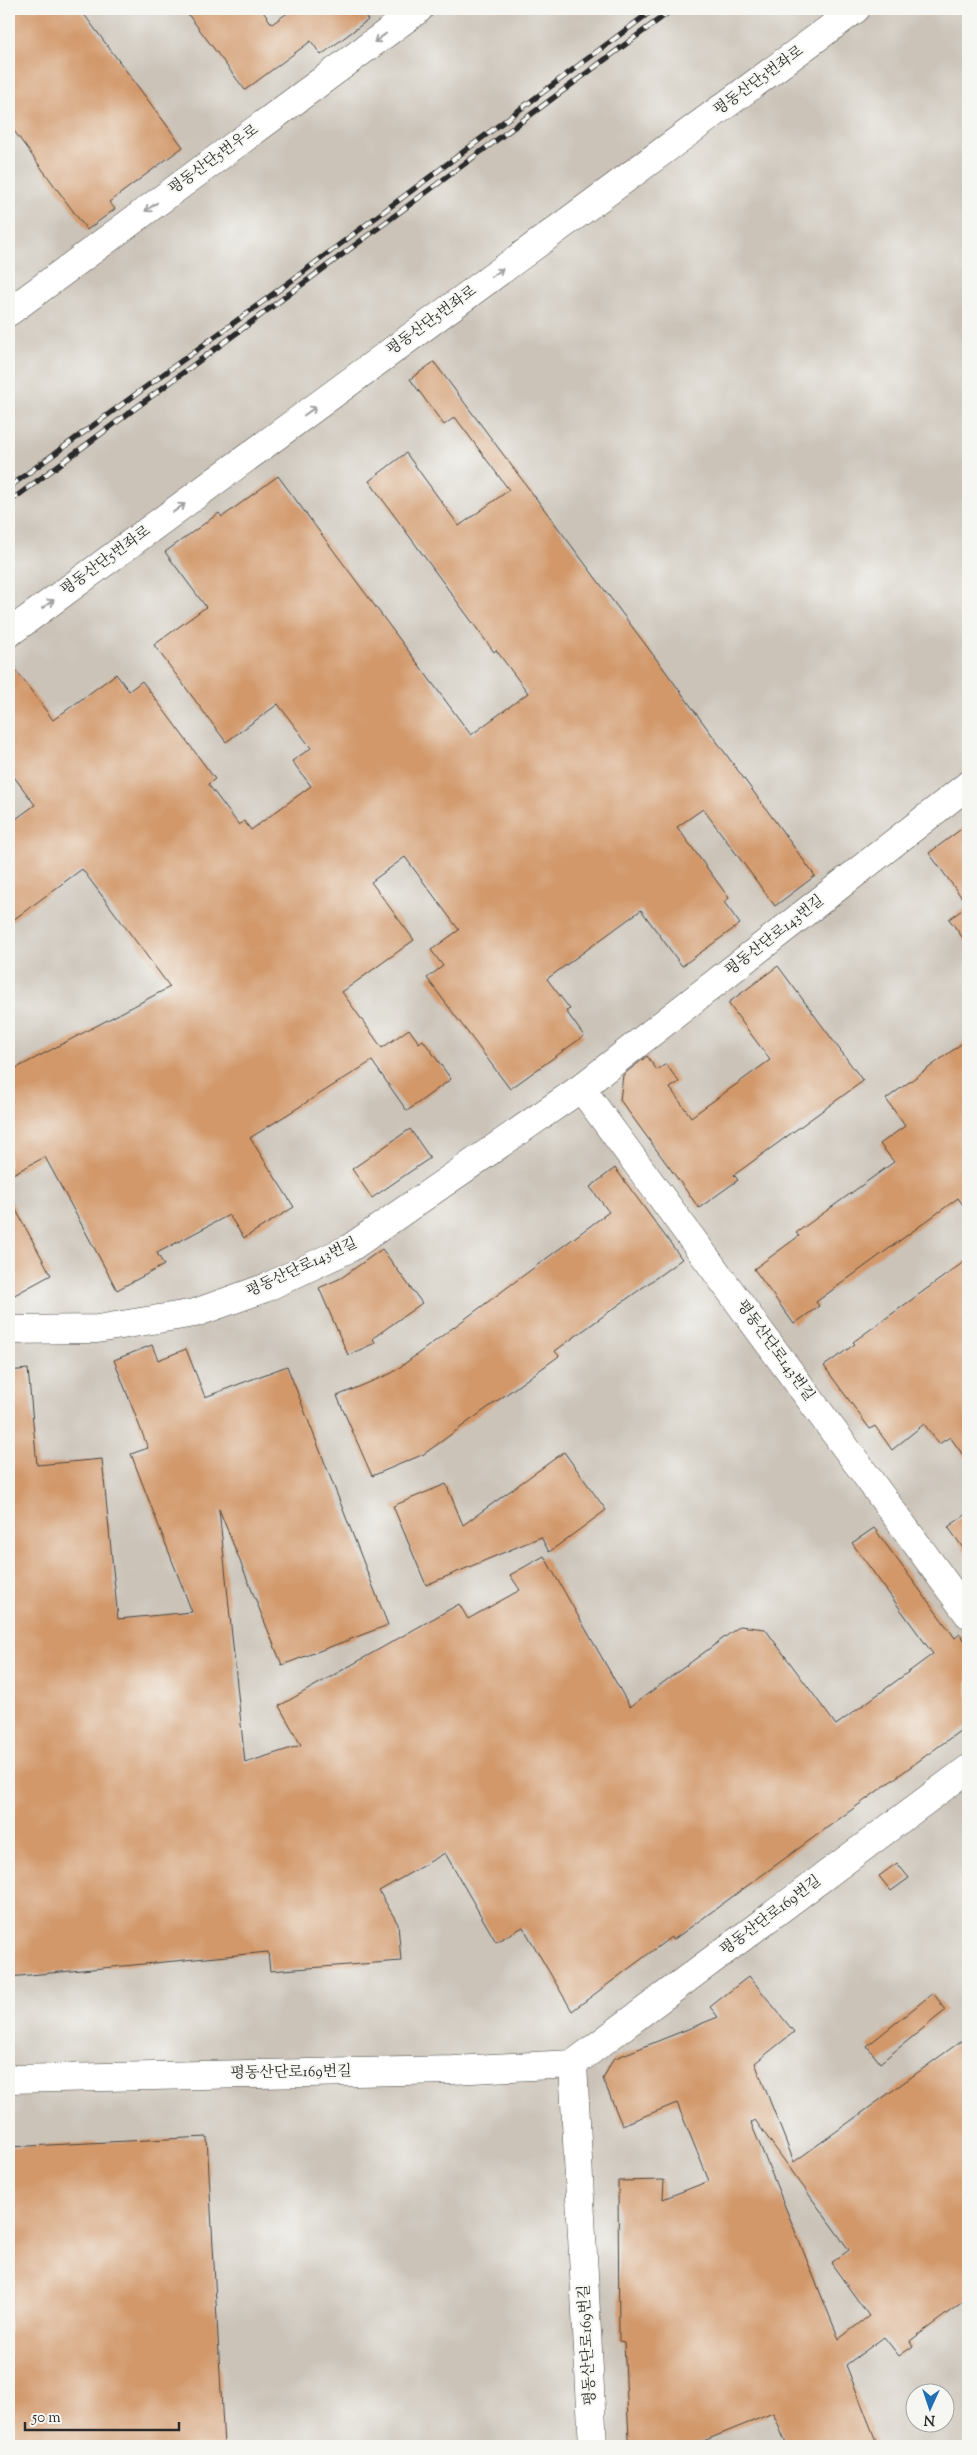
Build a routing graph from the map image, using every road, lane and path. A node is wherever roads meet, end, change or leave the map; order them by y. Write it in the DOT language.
graph roads {
  1 [pos="419,9"];
  2 [pos="856,9"];
  3 [pos="9,312"];
  4 [pos="9,633"];
  5 [pos="968,785"];
  6 [pos="581,1088"];
  7 [pos="9,1330"];
  8 [pos="968,1614"];
  9 [pos="968,1769"];
  10 [pos="573,2064"];
  11 [pos="9,2079"];
  12 [pos="593,2446"];
  1 -- 3 [label="street, 평동산단5번우로, one-way"];
  4 -- 2 [label="street, 평동산단5번좌로, one-way"];
  5 -- 6 [label="street, 평동산단로143번길"];
  6 -- 7 [label="street, 평동산단로143번길"];
  6 -- 8 [label="street, 평동산단로143번길"];
  9 -- 10 [label="street, 평동산단로169번길"];
  10 -- 11 [label="street, 평동산단로169번길"];
  10 -- 12 [label="street, 평동산단로169번길"];
}
